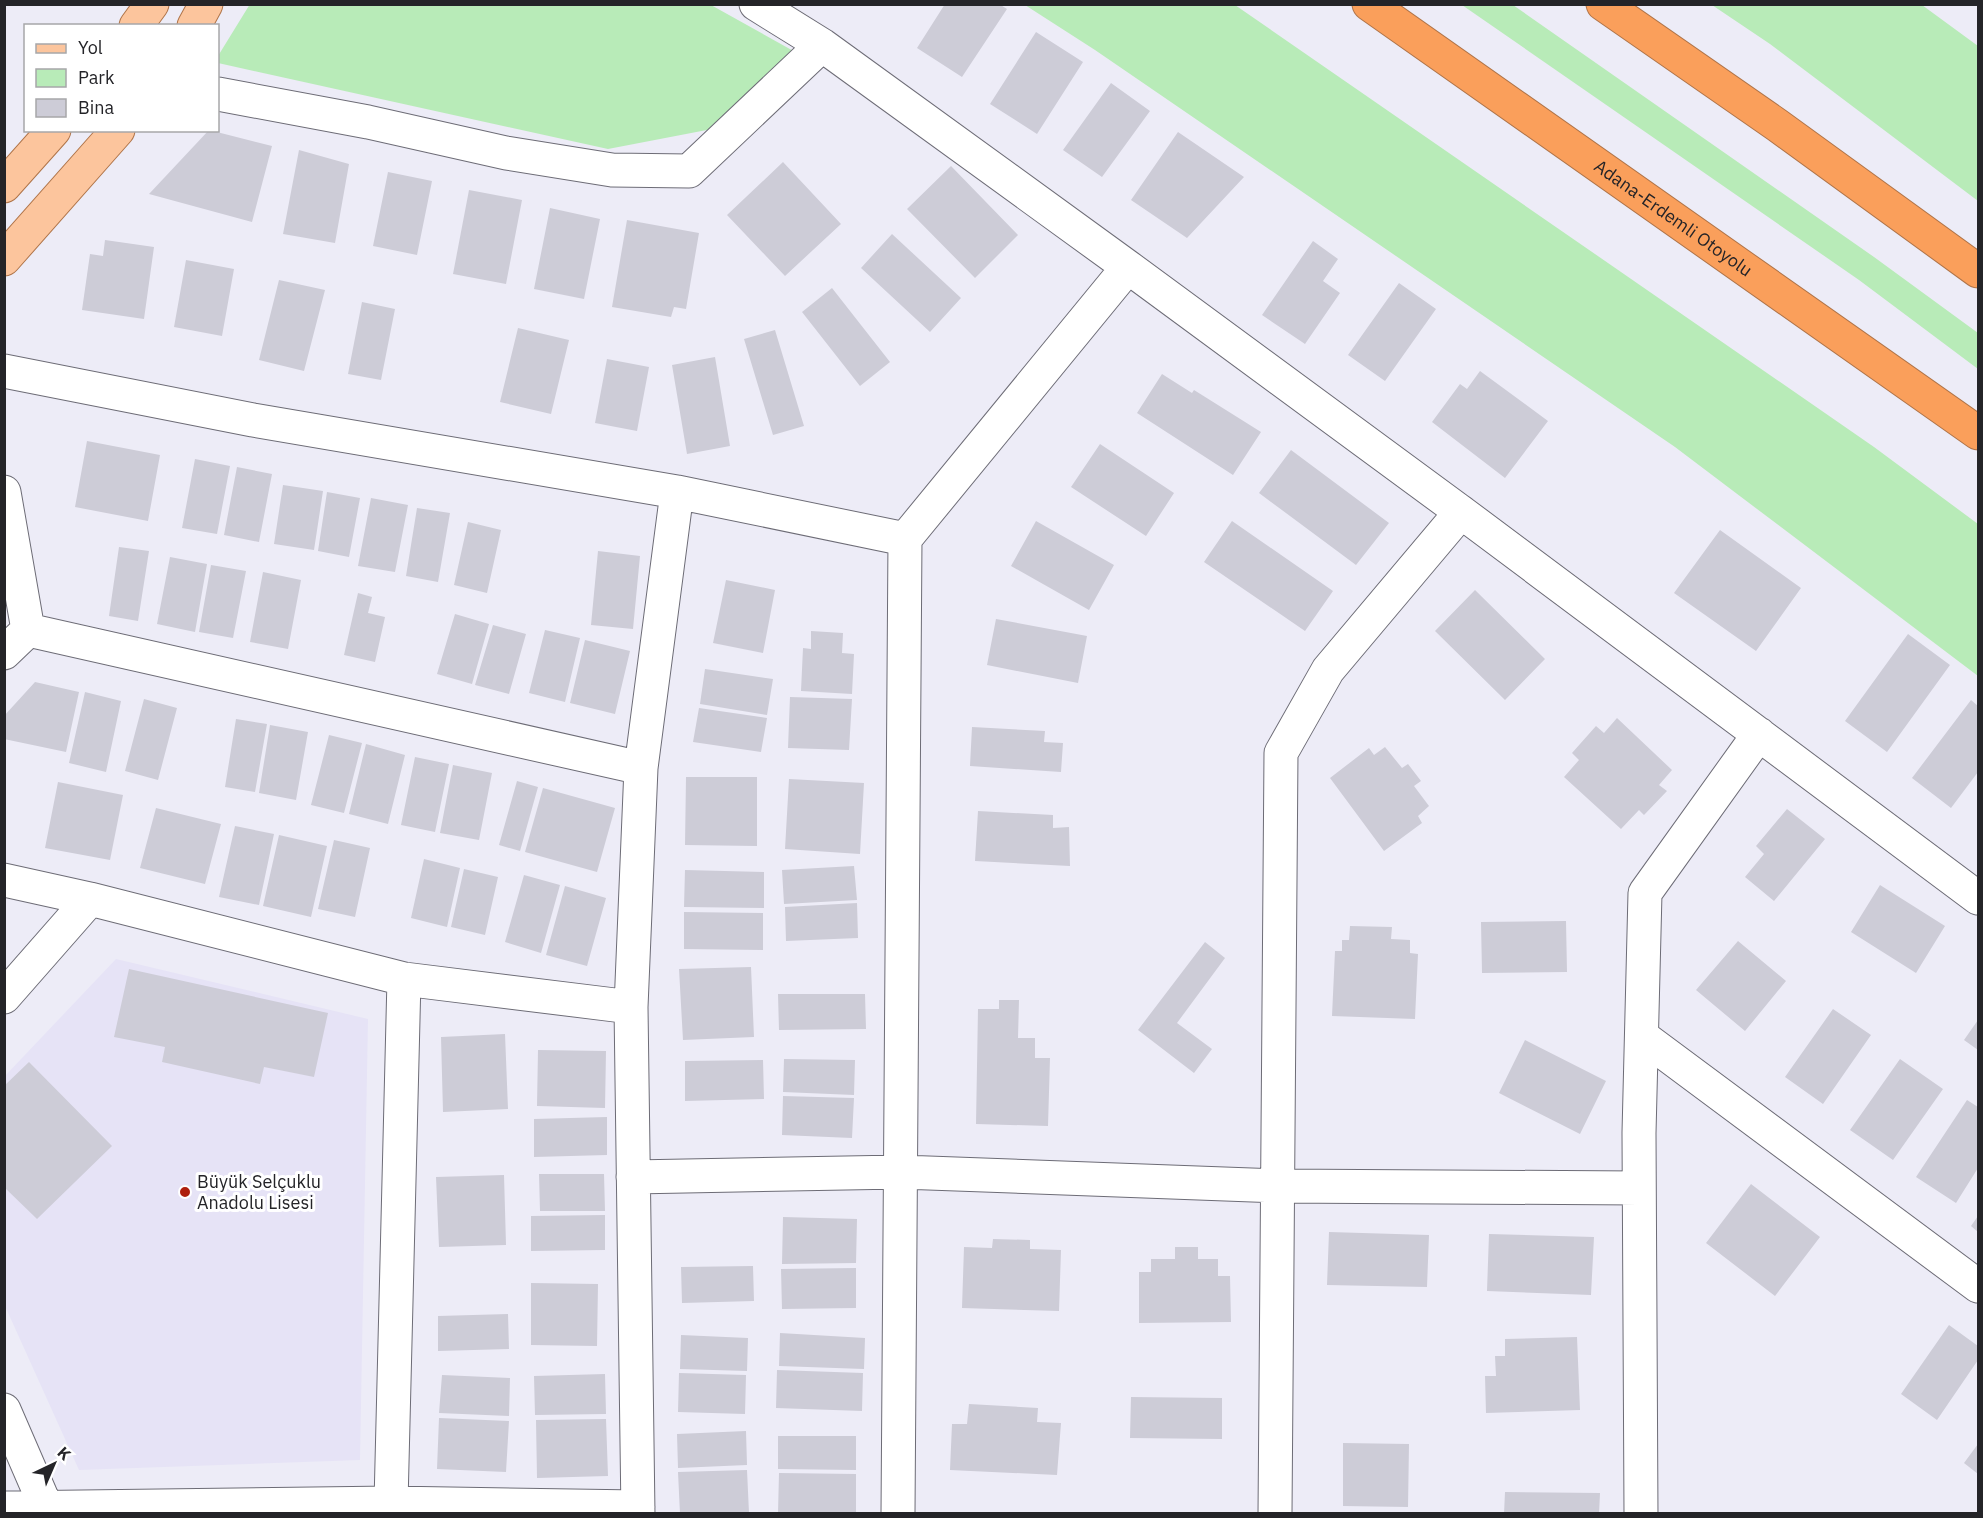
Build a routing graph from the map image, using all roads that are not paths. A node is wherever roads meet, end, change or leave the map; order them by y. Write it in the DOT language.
graph roads {
  1 [pos="152,4"];
  2 [pos="206,4"];
  3 [pos="756,4"];
  4 [pos="1369,4"];
  5 [pos="1603,4"];
  6 [pos="137,24"];
  7 [pos="195,24"];
  8 [pos="822,45"];
  9 [pos="219,94"];
  10 [pos="52,132"];
  11 [pos="116,132"];
  12 [pos="4,186"];
  13 [pos="4,259"];
  14 [pos="1128,267"];
  15 [pos="1978,271"];
  16 [pos="4,371"];
  17 [pos="1978,433"];
  18 [pos="4,492"];
  19 [pos="677,492"];
  20 [pos="1461,512"];
  21 [pos="905,538"];
  22 [pos="28,630"];
  23 [pos="4,653"];
  24 [pos="1759,734"];
  25 [pos="641,768"];
  26 [pos="4,880"];
  27 [pos="1978,898"];
  28 [pos="90,899"];
  29 [pos="404,979"];
  30 [pos="4,997"];
  31 [pos="631,1007"];
  32 [pos="1642,1037"];
  33 [pos="902,1172"];
  34 [pos="633,1177"];
  35 [pos="1277,1186"];
  36 [pos="1639,1188"];
  37 [pos="1978,1286"];
  38 [pos="4,1410"];
  39 [pos="391,1503"];
  40 [pos="4,1508"];
  41 [pos="46,1510"];
  42 [pos="638,1510"];
  43 [pos="898,1514"];
  44 [pos="1275,1514"];
  45 [pos="1641,1514"];
  1 -- 6 [label="main road"];
  2 -- 7 [label="main road"];
  3 -- 8 [label="street"];
  4 -- 17 [label="highway, Adana-Erdemli Otoyolu"];
  5 -- 15 [label="highway"];
  8 -- 9 [label="street"];
  8 -- 14 [label="street"];
  10 -- 12 [label="main road"];
  11 -- 13 [label="main road"];
  14 -- 20 [label="street"];
  14 -- 21 [label="street"];
  16 -- 19 [label="street"];
  18 -- 22 [label="street"];
  19 -- 21 [label="street"];
  19 -- 25 [label="street"];
  20 -- 24 [label="street"];
  20 -- 35 [label="street"];
  21 -- 33 [label="street"];
  22 -- 23 [label="street"];
  22 -- 25 [label="street"];
  24 -- 27 [label="street"];
  24 -- 32 [label="street"];
  25 -- 31 [label="street"];
  26 -- 28 [label="street"];
  28 -- 29 [label="street"];
  28 -- 30 [label="street"];
  29 -- 31 [label="street"];
  29 -- 39 [label="street"];
  31 -- 34 [label="street"];
  32 -- 36 [label="street"];
  32 -- 37 [label="street"];
  33 -- 34 [label="street"];
  33 -- 35 [label="street"];
  33 -- 43 [label="street"];
  34 -- 42 [label="street"];
  35 -- 36 [label="street"];
  35 -- 44 [label="street"];
  36 -- 45 [label="street"];
  38 -- 41 [label="street"];
  39 -- 41 [label="street"];
  39 -- 42 [label="street"];
  40 -- 41 [label="street"];
}
